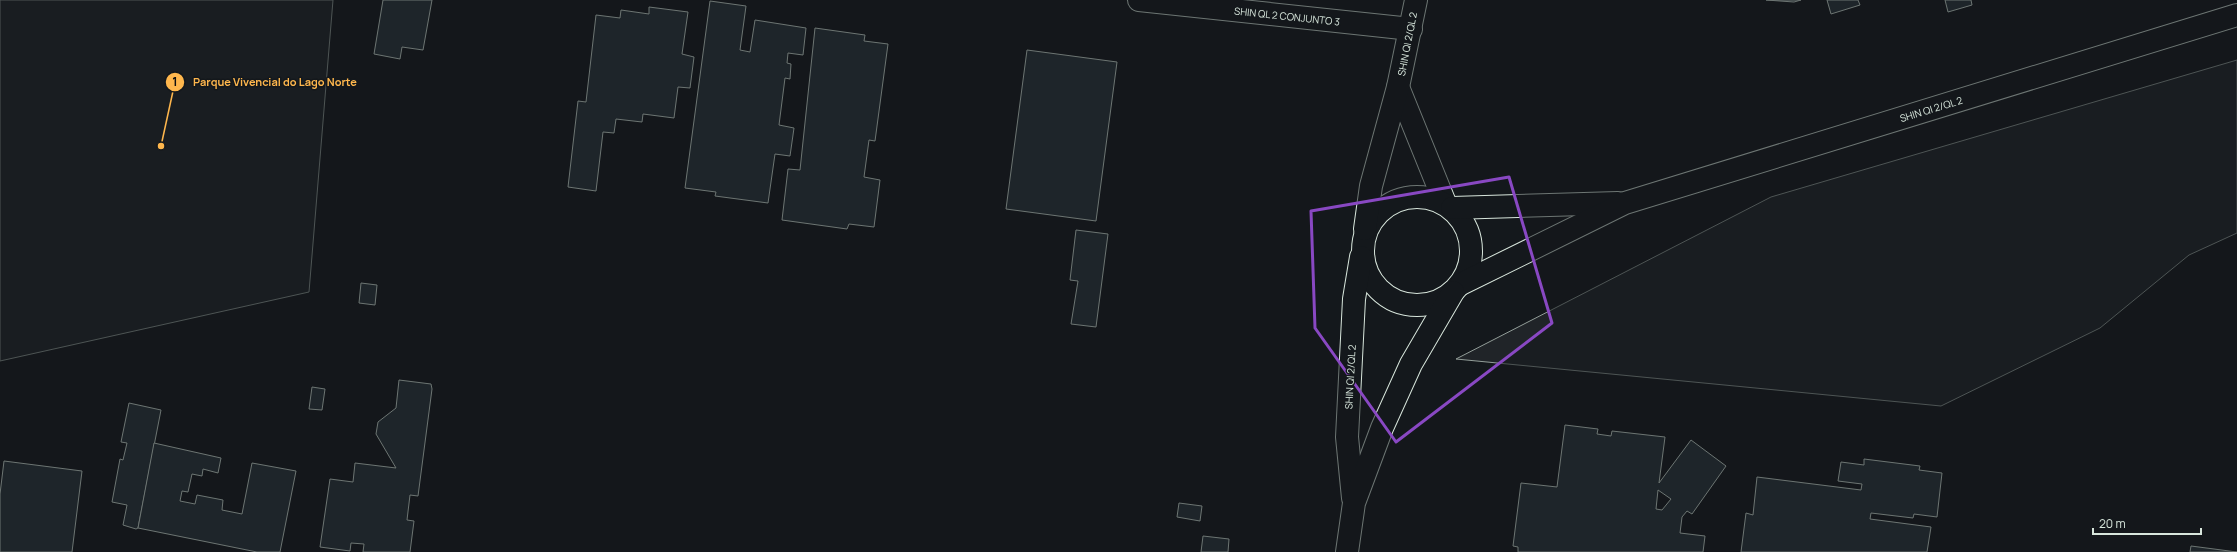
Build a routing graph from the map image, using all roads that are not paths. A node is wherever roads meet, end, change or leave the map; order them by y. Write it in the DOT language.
graph roads {
  1 [pos="1139,0"];
  2 [pos="1416,0"];
  3 [pos="2237,15"];
  4 [pos="1411,29"];
  5 [pos="1398,87"];
  6 [pos="1625,203"];
  7 [pos="1448,206"];
  8 [pos="1363,243"];
  9 [pos="1458,287"];
  10 [pos="1354,503"];
  11 [pos="1347,552"];
  1 -- 4 [label="street, SHIN QL 2 CONJUNTO 3"];
  2 -- 4 [label="street, SHIN QI 2/QL 2"];
  3 -- 6 [label="street, SHIN QI 2/QL 2"];
  4 -- 5 [label="street, SHIN QI 2/QL 2"];
  5 -- 7 [label="street, SHIN QI 2/QL 2"];
  5 -- 8 [label="street, SHIN QI 2/QL 2"];
  6 -- 7 [label="street, SHIN QI 2/QL 2"];
  6 -- 9 [label="street, SHIN QI 2/QL 2"];
  7 -- 8 [label="street"];
  7 -- 9 [label="street"];
  8 -- 9 [label="street"];
  8 -- 10 [label="street, SHIN QI 2/QL 2"];
  9 -- 10 [label="street, SHIN QI 2/QL 2"];
  10 -- 11 [label="street, SHIN QI 2/QL 2"];
}
